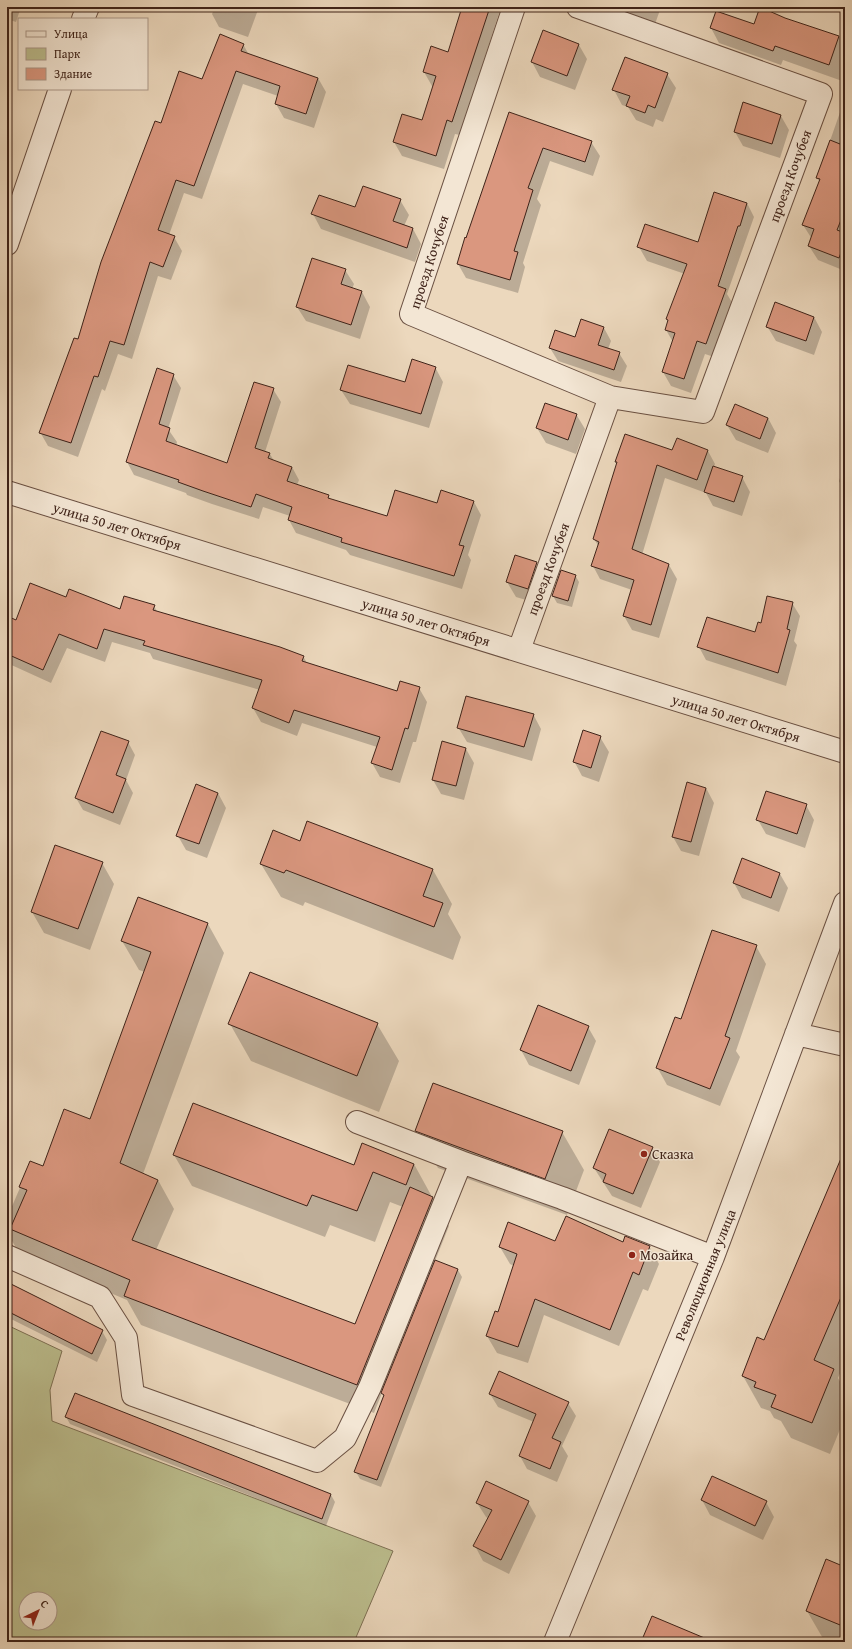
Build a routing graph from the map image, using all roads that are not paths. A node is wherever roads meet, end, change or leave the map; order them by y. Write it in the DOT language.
graph roads {
  1 [pos="88,7"];
  2 [pos="514,7"];
  3 [pos="578,7"];
  4 [pos="84,18"];
  5 [pos="60,90"];
  6 [pos="7,244"];
  7 [pos="610,397"];
  8 [pos="7,492"];
  9 [pos="519,650"];
  10 [pos="845,752"];
  11 [pos="845,904"];
  12 [pos="796,1034"];
  13 [pos="845,1045"];
  14 [pos="357,1122"];
  15 [pos="461,1162"];
  16 [pos="7,1256"];
  17 [pos="713,1257"];
  18 [pos="555,1642"];
  1 -- 4 [label="street"];
  2 -- 7 [label="street, проезд Кочубея"];
  3 -- 7 [label="street, проезд Кочубея"];
  5 -- 6 [label="street"];
  7 -- 9 [label="street, проезд Кочубея"];
  8 -- 9 [label="street, улица 50 лет Октября"];
  9 -- 10 [label="street, улица 50 лет Октября"];
  11 -- 12 [label="street, Революционная улица"];
  12 -- 13 [label="street"];
  12 -- 17 [label="street, Революционная улица"];
  14 -- 15 [label="street"];
  15 -- 16 [label="street"];
  15 -- 17 [label="street"];
  17 -- 18 [label="street, Революционная улица"];
}
